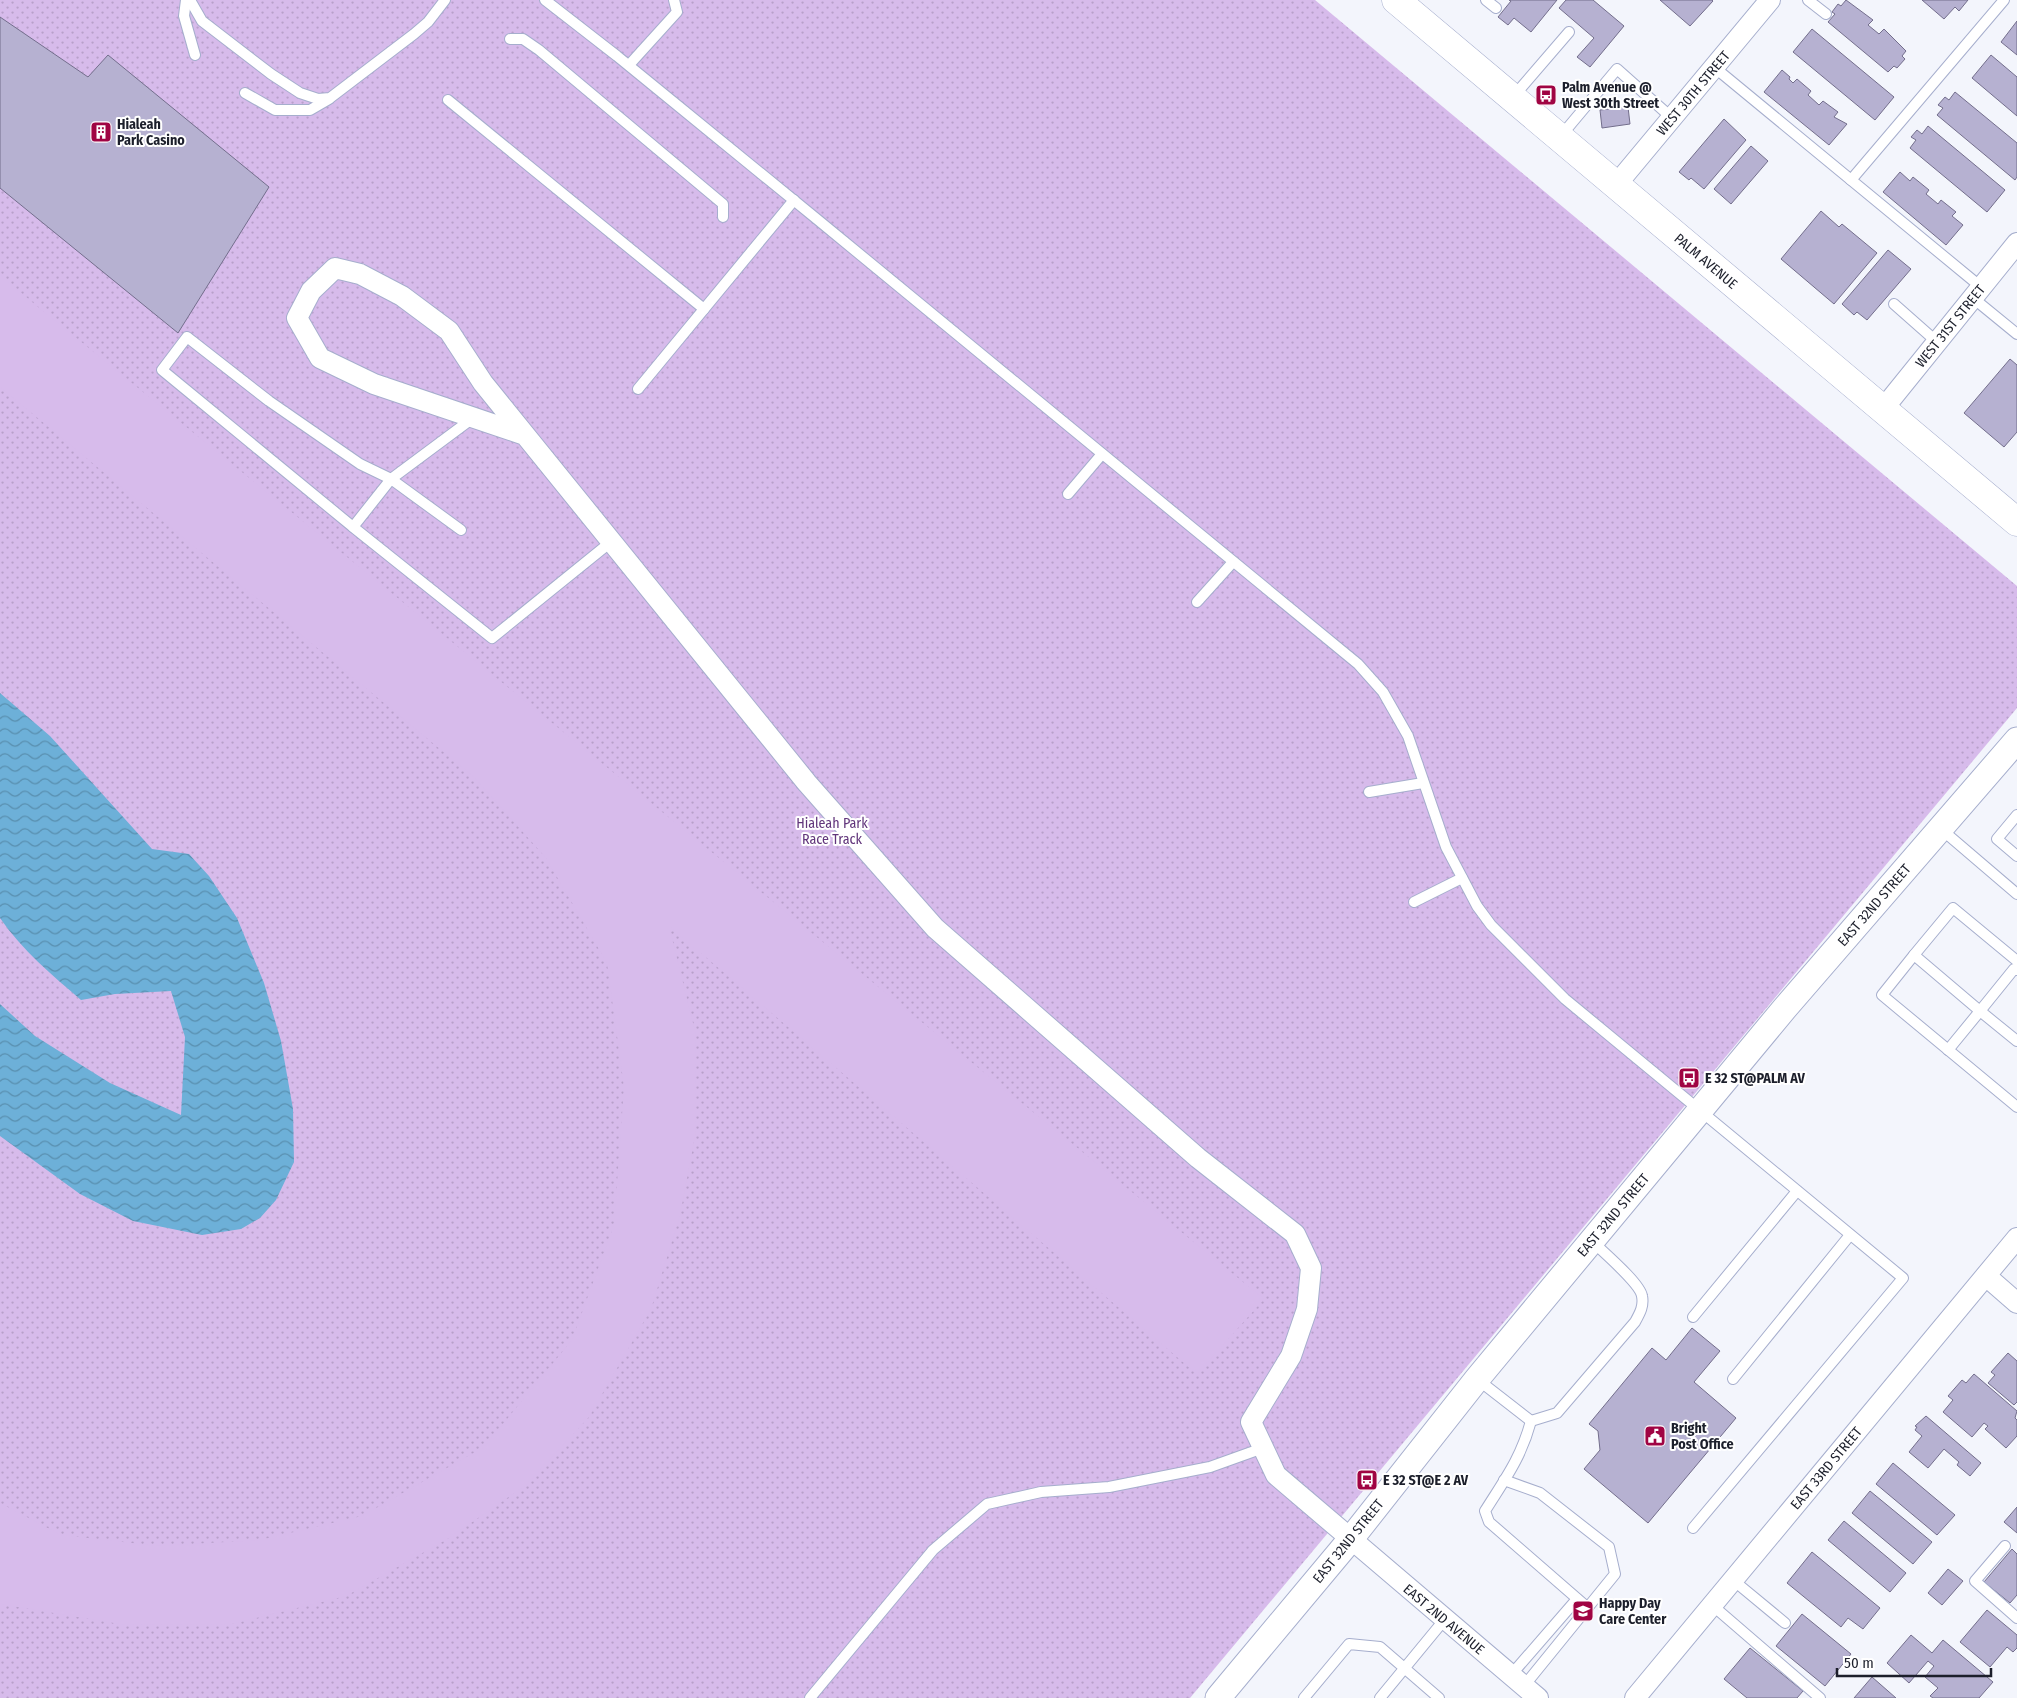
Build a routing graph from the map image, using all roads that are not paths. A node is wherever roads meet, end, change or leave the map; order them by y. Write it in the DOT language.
graph roads {
  1 [pos="188,0"];
  2 [pos="445,0"];
  3 [pos="545,0"];
  4 [pos="674,0"];
  5 [pos="1396,0"];
  6 [pos="1486,0"];
  7 [pos="1770,0"];
  8 [pos="1808,0"];
  9 [pos="2004,0"];
  10 [pos="1496,8"];
  11 [pos="1826,14"];
  12 [pos="1569,32"];
  13 [pos="510,39"];
  14 [pos="195,55"];
  15 [pos="628,65"];
  16 [pos="1714,67"];
  17 [pos="246,93"];
  18 [pos="330,98"];
  19 [pos="1512,98"];
  20 [pos="448,100"];
  21 [pos="1672,118"];
  22 [pos="1559,137"];
  23 [pos="1851,180"];
  24 [pos="1616,185"];
  25 [pos="794,200"];
  26 [pos="723,218"];
  27 [pos="2017,243"];
  28 [pos="1977,293"];
  29 [pos="1894,304"];
  30 [pos="704,309"];
  31 [pos="2017,334"];
  32 [pos="1937,342"];
  33 [pos="638,389"];
  34 [pos="1882,409"];
  35 [pos="473,418"];
  36 [pos="525,435"];
  37 [pos="1102,454"];
  38 [pos="391,479"];
  39 [pos="1068,494"];
  40 [pos="2017,522"];
  41 [pos="353,526"];
  42 [pos="461,530"];
  43 [pos="612,542"];
  44 [pos="1232,562"];
  45 [pos="1197,602"];
  46 [pos="2017,740"];
  47 [pos="1423,783"];
  48 [pos="1369,792"];
  49 [pos="2017,815"];
  50 [pos="1940,829"];
  51 [pos="2017,856"];
  52 [pos="1462,878"];
  53 [pos="2017,894"];
  54 [pos="1414,902"];
  55 [pos="1914,955"];
  56 [pos="2017,961"];
  57 [pos="2017,970"];
  58 [pos="1980,1010"];
  59 [pos="2017,1041"];
  60 [pos="1948,1050"];
  61 [pos="2017,1108"];
  62 [pos="1700,1111"];
  63 [pos="1797,1191"];
  64 [pos="1850,1235"];
  65 [pos="2017,1238"];
  66 [pos="1592,1241"];
  67 [pos="1986,1276"];
  68 [pos="2017,1303"];
  69 [pos="1693,1317"];
  70 [pos="1477,1379"];
  71 [pos="1733,1379"];
  72 [pos="1531,1421"];
  73 [pos="1263,1448"];
  74 [pos="1504,1480"];
  75 [pos="1693,1528"];
  76 [pos="1350,1540"];
  77 [pos="2005,1546"];
  78 [pos="1733,1580"];
  79 [pos="1577,1599"];
  80 [pos="1712,1605"];
  81 [pos="1588,1608"];
  82 [pos="2017,1618"];
  83 [pos="1445,1619"];
  84 [pos="1785,1623"];
  85 [pos="1405,1668"];
  86 [pos="1524,1686"];
  87 [pos="810,1698"];
  88 [pos="1218,1698"];
  89 [pos="1304,1698"];
  90 [pos="1380,1698"];
  91 [pos="1439,1698"];
  92 [pos="1634,1698"];
  93 [pos="1820,1698"];
  1 -- 14 [label="lane"];
  1 -- 18 [label="lane"];
  2 -- 18 [label="lane"];
  3 -- 15 [label="lane"];
  4 -- 15 [label="lane"];
  5 -- 19 [label="main road, PALM AVENUE"];
  6 -- 10 [label="lane"];
  7 -- 16 [label="street, WEST 30TH STREET"];
  8 -- 11 [label="lane"];
  9 -- 23 [label="lane"];
  12 -- 19 [label="lane"];
  13 -- 26 [label="lane"];
  15 -- 25 [label="lane"];
  16 -- 21 [label="street, WEST 30TH STREET"];
  16 -- 23 [label="lane"];
  17 -- 18 [label="lane"];
  19 -- 22 [label="main road, PALM AVENUE"];
  20 -- 30 [label="lane"];
  21 -- 22 [label="lane"];
  21 -- 24 [label="street, WEST 30TH STREET"];
  22 -- 24 [label="main road, PALM AVENUE"];
  23 -- 28 [label="lane"];
  24 -- 34 [label="main road, PALM AVENUE"];
  25 -- 30 [label="lane"];
  25 -- 37 [label="lane"];
  27 -- 28 [label="street, WEST 31ST STREET"];
  28 -- 31 [label="lane"];
  28 -- 32 [label="street, WEST 31ST STREET"];
  29 -- 32 [label="lane"];
  30 -- 33 [label="lane"];
  32 -- 34 [label="street, WEST 31ST STREET"];
  34 -- 40 [label="main road, PALM AVENUE"];
  35 -- 36 [label="street"];
  35 -- 36 [label="street"];
  35 -- 38 [label="lane"];
  36 -- 43 [label="street"];
  37 -- 39 [label="lane"];
  37 -- 44 [label="lane"];
  38 -- 41 [label="lane"];
  38 -- 41 [label="lane"];
  38 -- 42 [label="lane"];
  41 -- 43 [label="lane"];
  43 -- 73 [label="street, EAST 2ND AVENUE"];
  44 -- 45 [label="lane"];
  44 -- 47 [label="lane"];
  46 -- 50 [label="street, EAST 32ND STREET"];
  47 -- 48 [label="lane"];
  47 -- 52 [label="lane"];
  49 -- 51 [label="lane"];
  50 -- 53 [label="lane"];
  50 -- 62 [label="street, EAST 32ND STREET"];
  52 -- 54 [label="lane"];
  52 -- 62 [label="lane"];
  55 -- 56 [label="lane"];
  55 -- 58 [label="lane"];
  55 -- 60 [label="lane"];
  57 -- 58 [label="lane"];
  58 -- 59 [label="lane"];
  58 -- 60 [label="lane"];
  60 -- 61 [label="lane"];
  62 -- 63 [label="lane"];
  62 -- 66 [label="street, EAST 32ND STREET"];
  63 -- 64 [label="lane"];
  63 -- 69 [label="lane"];
  64 -- 71 [label="lane"];
  64 -- 75 [label="lane"];
  65 -- 67 [label="street, EAST 33RD STREET"];
  66 -- 70 [label="street, EAST 32ND STREET"];
  66 -- 72 [label="lane"];
  67 -- 68 [label="street"];
  67 -- 78 [label="street, EAST 33RD STREET"];
  70 -- 72 [label="lane"];
  70 -- 76 [label="street, EAST 32ND STREET"];
  72 -- 74 [label="lane"];
  73 -- 76 [label="street, EAST 2ND AVENUE"];
  73 -- 87 [label="lane"];
  74 -- 79 [label="lane"];
  74 -- 81 [label="lane"];
  76 -- 83 [label="street, EAST 2ND AVENUE"];
  76 -- 88 [label="street, EAST 32ND STREET"];
  77 -- 82 [label="lane"];
  78 -- 80 [label="street, EAST 33RD STREET"];
  78 -- 84 [label="lane"];
  79 -- 81 [label="lane"];
  79 -- 86 [label="lane"];
  80 -- 92 [label="street, EAST 33RD STREET"];
  80 -- 93 [label="lane"];
  81 -- 86 [label="lane"];
  83 -- 85 [label="lane"];
  83 -- 86 [label="street, EAST 2ND AVENUE"];
  85 -- 89 [label="lane"];
  85 -- 90 [label="lane"];
  85 -- 91 [label="lane"];
}
